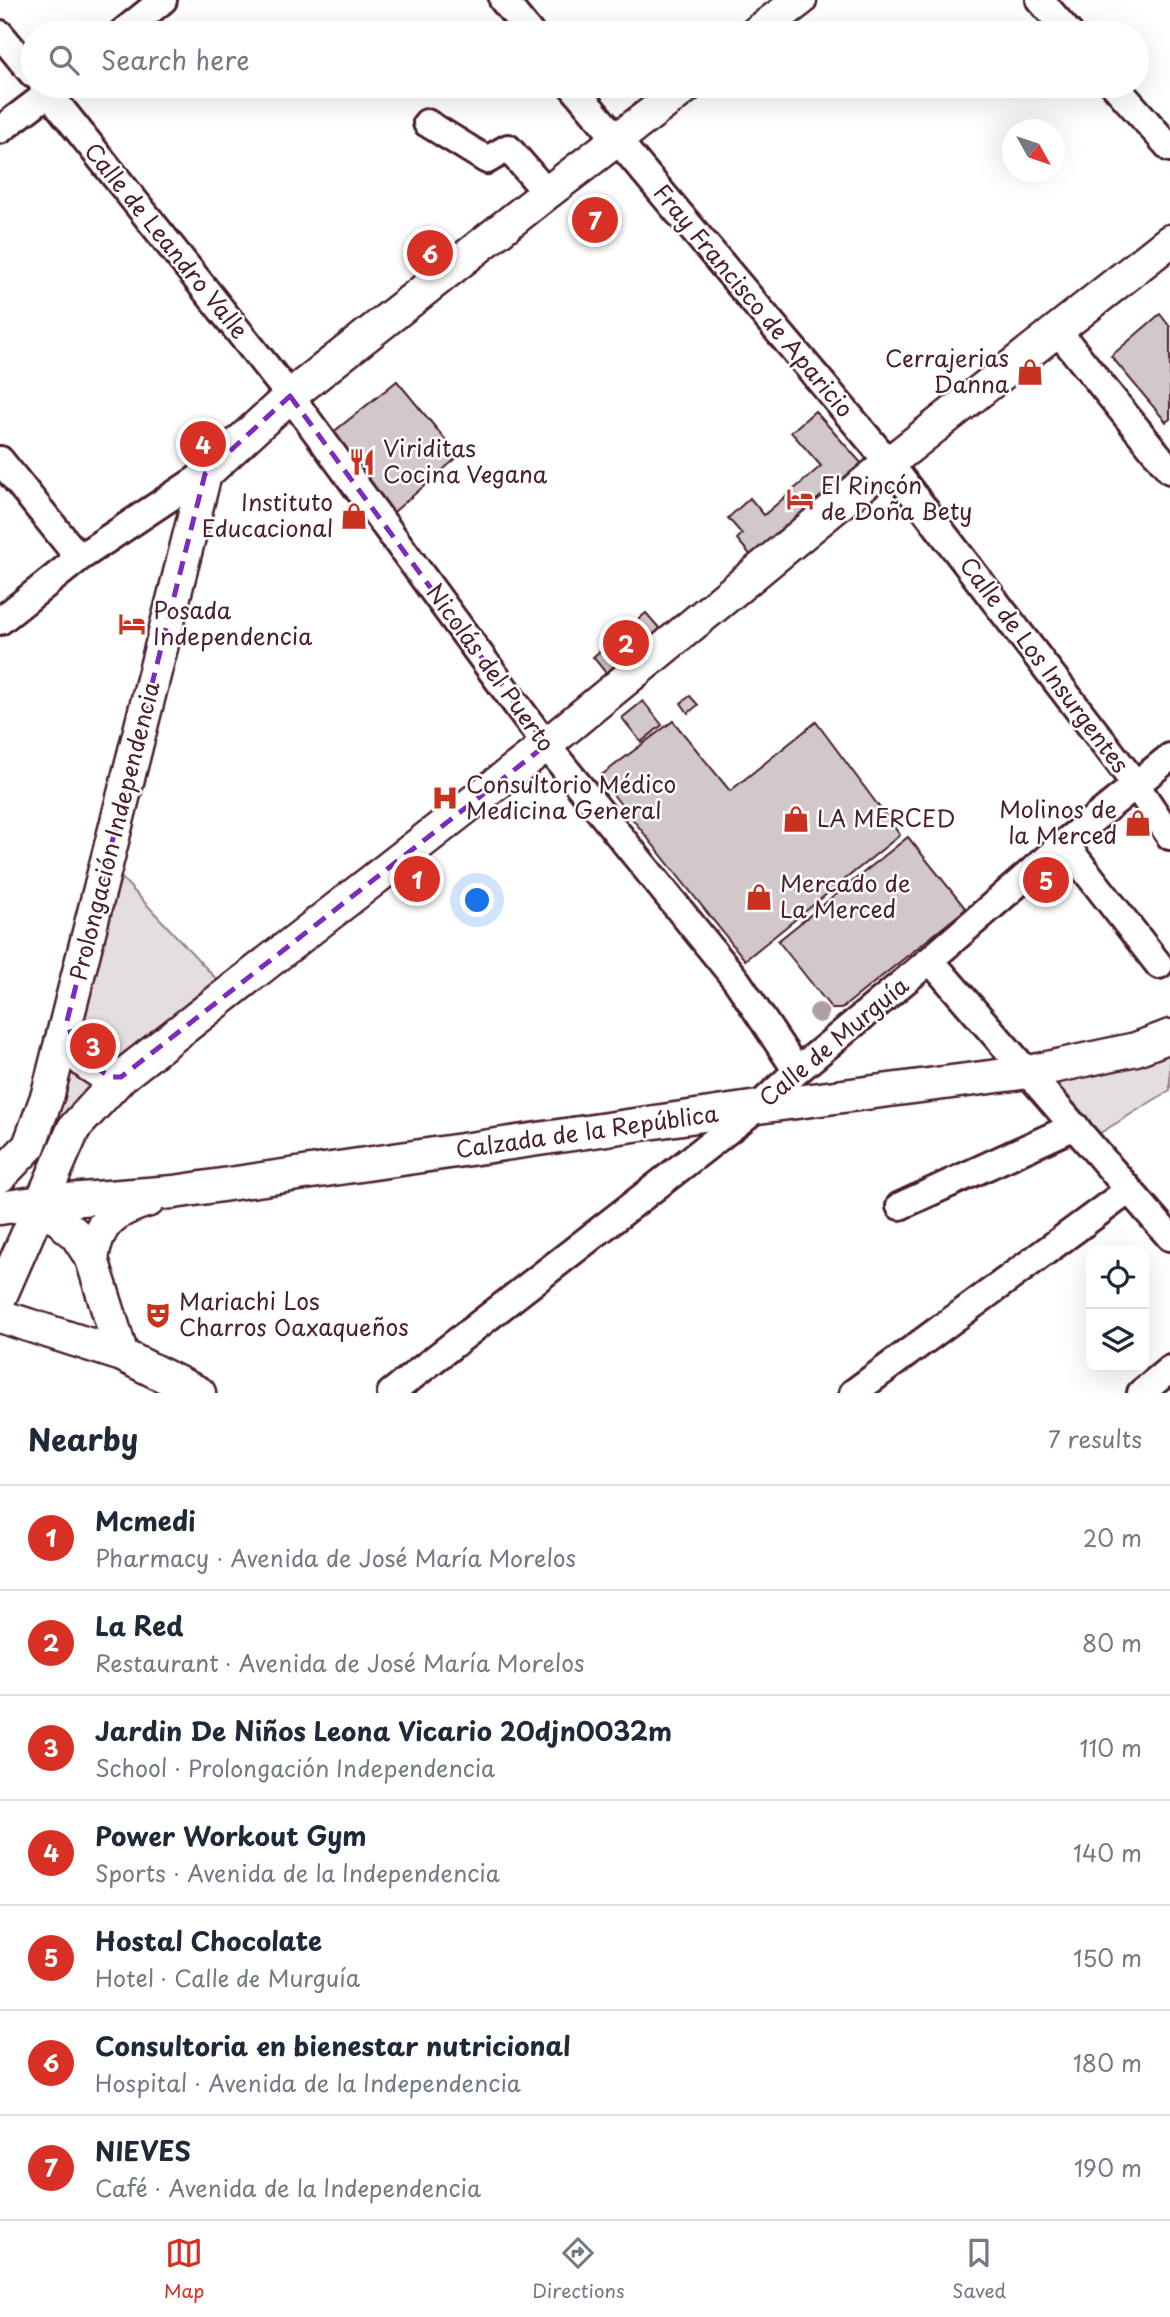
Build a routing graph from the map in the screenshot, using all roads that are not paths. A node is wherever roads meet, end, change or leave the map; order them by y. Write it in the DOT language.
graph roads {
  1 [pos="163,0"];
  2 [pos="503,0"];
  3 [pos="800,0"];
  4 [pos="1040,0"];
  5 [pos="137,21"];
  6 [pos="520,21"];
  7 [pos="772,21"];
  8 [pos="1058,21"];
  9 [pos="0,34"];
  10 [pos="21,57"];
  11 [pos="33,98"];
  12 [pos="56,98"];
  13 [pos="582,98"];
  14 [pos="671,98"];
  15 [pos="1126,98"];
  16 [pos="427,123"];
  17 [pos="0,130"];
  18 [pos="616,139"];
  19 [pos="1170,148"];
  20 [pos="547,192"];
  21 [pos="1170,241"];
  22 [pos="1056,329"];
  23 [pos="290,396"];
  24 [pos="0,460"];
  25 [pos="889,463"];
  26 [pos="1170,470"];
  27 [pos="205,474"];
  28 [pos="79,558"];
  29 [pos="0,621"];
  30 [pos="546,745"];
  31 [pos="1170,757"];
  32 [pos="1136,785"];
  33 [pos="1170,836"];
  34 [pos="1064,843"];
  35 [pos="930,960"];
  36 [pos="1159,965"];
  37 [pos="67,1021"];
  38 [pos="1170,1036"];
  39 [pos="797,1071"];
  40 [pos="1029,1072"];
  41 [pos="121,1077"];
  42 [pos="758,1107"];
  43 [pos="1075,1126"];
  44 [pos="0,1176"];
  45 [pos="1129,1191"];
  46 [pos="174,1192"];
  47 [pos="41,1202"];
  48 [pos="900,1206"];
  49 [pos="0,1208"];
  50 [pos="1170,1237"];
  51 [pos="92,1259"];
  52 [pos="0,1297"];
  53 [pos="0,1316"];
  54 [pos="122,1355"];
  55 [pos="1170,1369"];
  56 [pos="199,1393"];
  57 [pos="390,1393"];
  58 [pos="853,1393"];
  59 [pos="1141,1393"];
  1 -- 5 [label="street"];
  2 -- 6 [label="street"];
  3 -- 7 [label="main road"];
  4 -- 8 [label="street"];
  9 -- 10 [label="street, Calle de Leandro Valle"];
  11 -- 17 [label="street"];
  12 -- 23 [label="street, Calle de Leandro Valle"];
  13 -- 18 [label="street, Fray Francisco de Aparicio"];
  14 -- 18 [label="main road"];
  15 -- 19 [label="street"];
  16 -- 20 [label="street"];
  18 -- 20 [label="main road"];
  18 -- 25 [label="street, Fray Francisco de Aparicio"];
  20 -- 23 [label="main road"];
  21 -- 22 [label="main road"];
  22 -- 25 [label="main road"];
  22 -- 26 [label="street"];
  23 -- 27 [label="main road"];
  23 -- 30 [label="street, Nicolás del Puerto"];
  24 -- 28 [label="street"];
  25 -- 30 [label="main road"];
  25 -- 32 [label="street, Calle de Los Insurgentes"];
  27 -- 28 [label="street"];
  27 -- 37 [label="main road, Prolongación Independencia"];
  28 -- 29 [label="street"];
  30 -- 39 [label="street, Nicolás del Puerto"];
  30 -- 41 [label="main road"];
  31 -- 32 [label="street, Calle de Murguía"];
  32 -- 33 [label="street, Calle de Los Insurgentes"];
  32 -- 34 [label="street, Calle de Murguía"];
  34 -- 35 [label="street, Calle de Murguía"];
  34 -- 36 [label="street"];
  35 -- 39 [label="street, Calle de Murguía"];
  35 -- 40 [label="street"];
  37 -- 41 [label="main road"];
  37 -- 44 [label="main road, Prolongación Independencia"];
  38 -- 40 [label="main road, Calzada de la República"];
  39 -- 42 [label="street, Calle de Murguía"];
  40 -- 42 [label="main road, Calzada de la República"];
  40 -- 43 [label="street"];
  41 -- 47 [label="main road"];
  42 -- 46 [label="main road, Calzada de la República"];
  42 -- 57 [label="street, Calle de Murguía"];
  43 -- 45 [label="street"];
  43 -- 48 [label="street"];
  45 -- 50 [label="street"];
  45 -- 58 [label="street"];
  46 -- 47 [label="main road, Calzada de la República"];
  46 -- 51 [label="main road"];
  47 -- 49 [label="main road, Calzada de la República"];
  47 -- 51 [label="main road"];
  47 -- 52 [label="main road"];
  51 -- 54 [label="main road"];
  53 -- 54 [label="main road"];
  54 -- 56 [label="main road"];
  55 -- 59 [label="street"];
}
